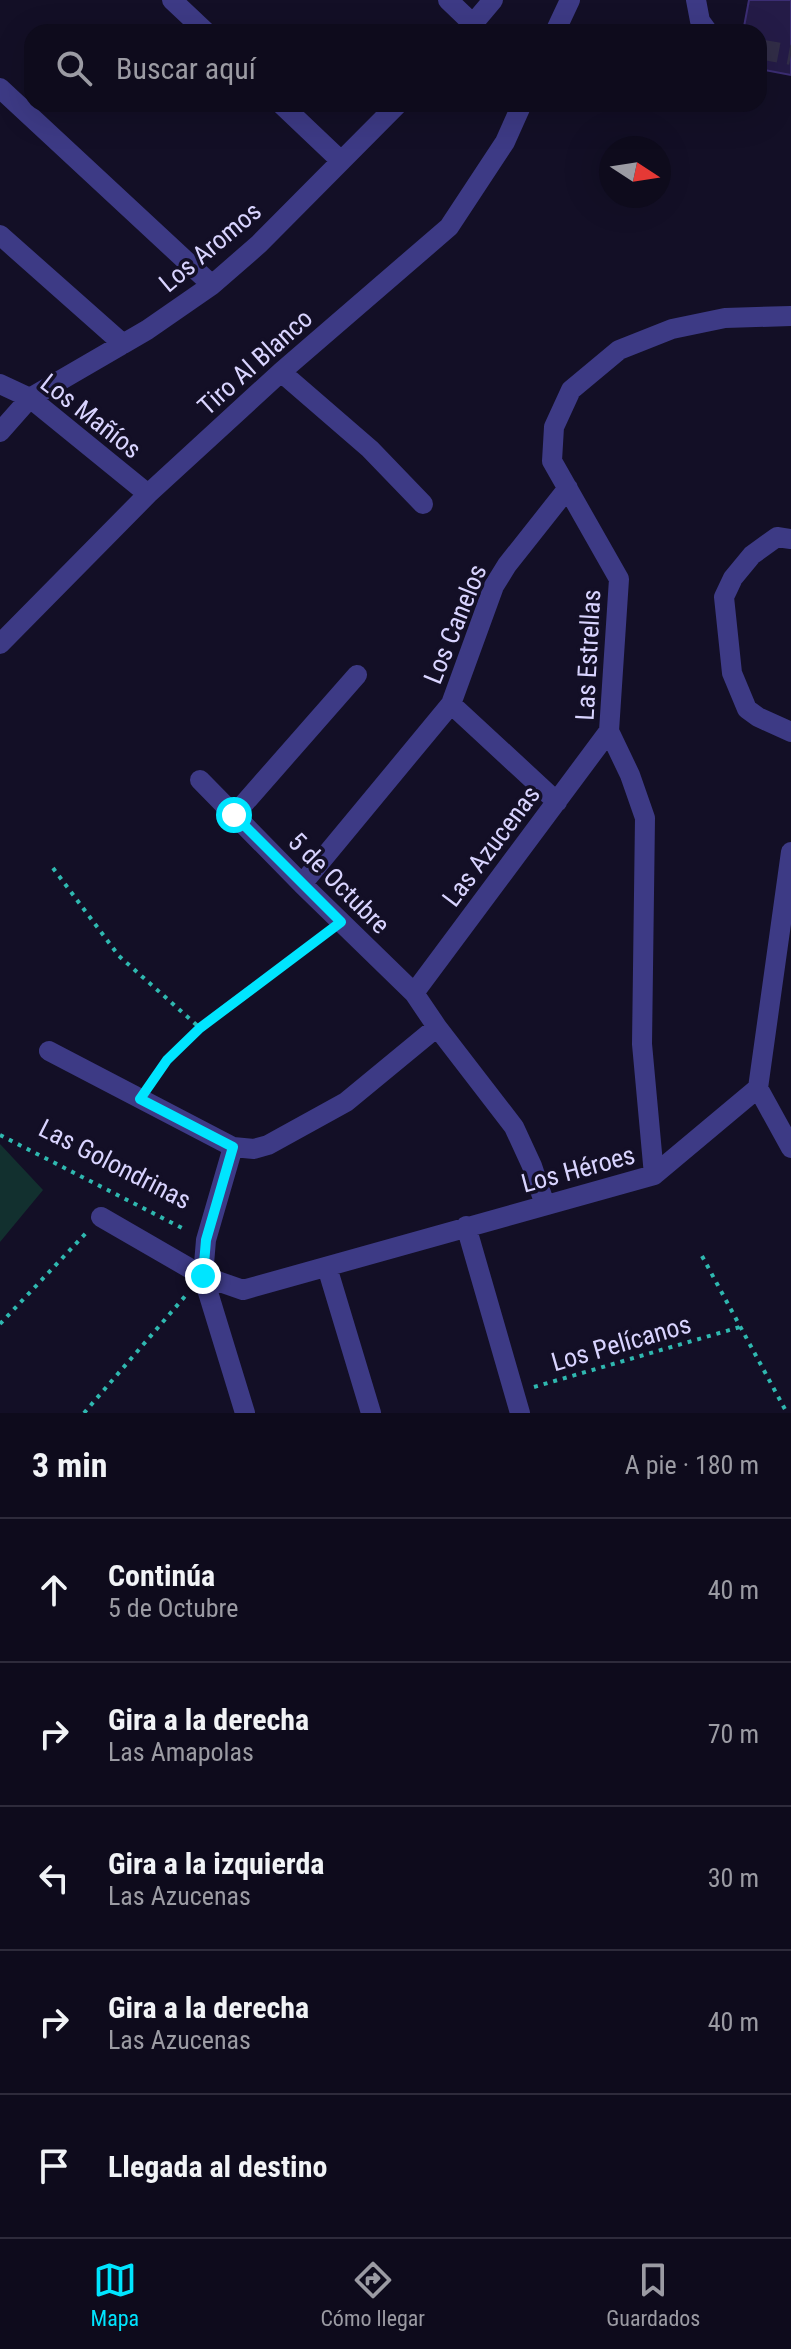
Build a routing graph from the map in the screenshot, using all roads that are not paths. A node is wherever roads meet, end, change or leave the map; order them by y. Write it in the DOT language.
graph roads {
  1 [pos="172,0"];
  2 [pos="448,0"];
  3 [pos="493,0"];
  4 [pos="570,0"];
  5 [pos="696,0"];
  6 [pos="198,24"];
  7 [pos="467,24"];
  8 [pos="473,24"];
  9 [pos="559,24"];
  10 [pos="702,24"];
  11 [pos="0,88"];
  12 [pos="24,110"];
  13 [pos="26,112"];
  14 [pos="289,112"];
  15 [pos="390,112"];
  16 [pos="518,112"];
  17 [pos="341,161"];
  18 [pos="0,235"];
  19 [pos="212,285"];
  20 [pos="791,316"];
  21 [pos="123,344"];
  22 [pos="281,372"];
  23 [pos="0,384"];
  24 [pos="30,398"];
  25 [pos="0,432"];
  26 [pos="568,488"];
  27 [pos="148,494"];
  28 [pos="423,504"];
  29 [pos="791,539"];
  30 [pos="0,644"];
  31 [pos="357,675"];
  32 [pos="451,704"];
  33 [pos="609,731"];
  34 [pos="791,732"];
  35 [pos="200,780"];
  36 [pos="557,802"];
  37 [pos="234,815"];
  38 [pos="791,852"];
  39 [pos="790,880"];
  40 [pos="302,884"];
  41 [pos="414,993"];
  42 [pos="437,1027"];
  43 [pos="49,1051"];
  44 [pos="758,1088"];
  45 [pos="233,1147"];
  46 [pos="791,1148"];
  47 [pos="654,1175"];
  48 [pos="545,1205"];
  49 [pos="101,1217"];
  50 [pos="466,1226"];
  51 [pos="327,1267"];
  52 [pos="203,1276"];
  53 [pos="245,1413"];
  54 [pos="371,1413"];
  55 [pos="520,1413"];
  1 -- 6 [label="street"];
  2 -- 7 [label="street"];
  3 -- 8 [label="street"];
  4 -- 9 [label="street"];
  5 -- 10 [label="street"];
  11 -- 12 [label="street"];
  13 -- 19 [label="street"];
  14 -- 17 [label="street"];
  15 -- 17 [label="street, Los Aromos"];
  16 -- 22 [label="street, Tiro Al Blanco"];
  17 -- 19 [label="street, Los Aromos"];
  18 -- 21 [label="street"];
  19 -- 21 [label="street, Los Aromos"];
  20 -- 26 [label="street, Las Estrellas"];
  21 -- 24 [label="street, Los Aromos"];
  22 -- 27 [label="street, Tiro Al Blanco"];
  22 -- 28 [label="street"];
  23 -- 24 [label="street, Los Mañíos"];
  24 -- 25 [label="street, Los Aromos"];
  24 -- 27 [label="street, Los Mañíos"];
  26 -- 32 [label="street, Los Canelos"];
  26 -- 33 [label="street, Las Estrellas"];
  27 -- 30 [label="street, Tiro Al Blanco"];
  29 -- 34 [label="street"];
  31 -- 37 [label="street"];
  32 -- 36 [label="street, Los Canelos"];
  32 -- 40 [label="street, Los Canelos"];
  33 -- 36 [label="street, Las Azucenas"];
  33 -- 47 [label="street, Las Estrellas"];
  35 -- 37 [label="street, 5 de Octubre"];
  36 -- 41 [label="street, Las Azucenas"];
  37 -- 40 [label="street, 5 de Octubre"];
  38 -- 39 [label="street"];
  39 -- 44 [label="street"];
  40 -- 41 [label="street, 5 de Octubre"];
  41 -- 42 [label="street, 5 de Octubre"];
  42 -- 45 [label="street"];
  42 -- 48 [label="street, 5 de Octubre"];
  43 -- 45 [label="street"];
  44 -- 46 [label="street"];
  44 -- 47 [label="street, Los Héroes"];
  45 -- 52 [label="street"];
  47 -- 48 [label="street, Los Héroes"];
  48 -- 50 [label="street, Los Héroes"];
  49 -- 52 [label="street, Las Golondrinas"];
  50 -- 51 [label="street, Los Héroes"];
  50 -- 55 [label="street"];
  51 -- 52 [label="street, Los Héroes"];
  51 -- 54 [label="street"];
  52 -- 53 [label="street"];
}
